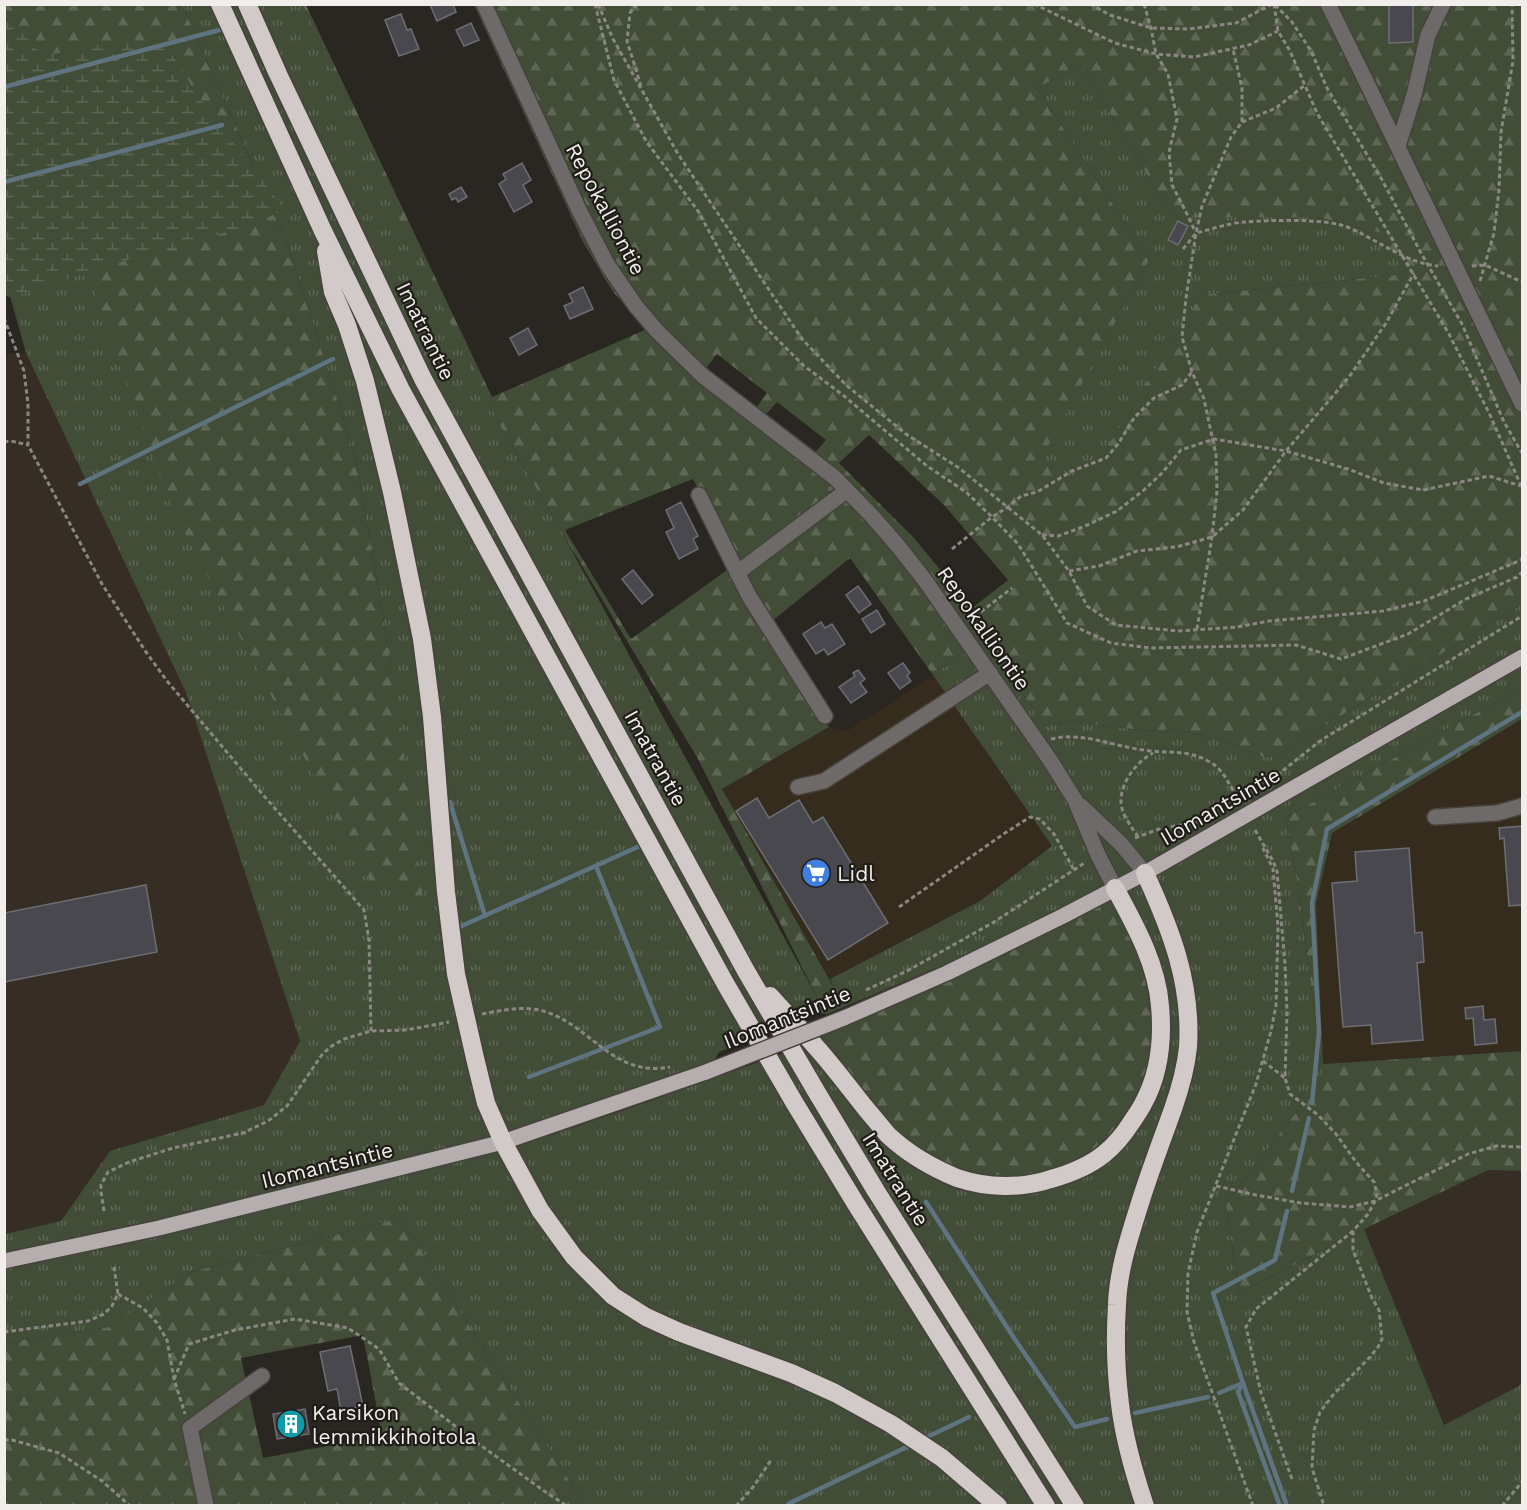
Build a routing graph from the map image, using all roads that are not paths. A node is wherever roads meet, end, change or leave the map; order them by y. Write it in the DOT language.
graph roads {
  1 [pos="220,4"];
  2 [pos="247,4"];
  3 [pos="483,4"];
  4 [pos="1328,4"];
  5 [pos="1443,4"];
  6 [pos="1398,146"];
  7 [pos="323,231"];
  8 [pos="1522,404"];
  9 [pos="846,491"];
  10 [pos="699,495"];
  11 [pos="737,573"];
  12 [pos="1522,657"];
  13 [pos="990,673"];
  14 [pos="825,716"];
  15 [pos="798,788"];
  16 [pos="1075,800"];
  17 [pos="1522,806"];
  18 [pos="1435,817"];
  19 [pos="1145,873"];
  20 [pos="1116,888"];
  21 [pos="746,971"];
  22 [pos="503,1142"];
  23 [pos="4,1261"];
  24 [pos="262,1376"];
  25 [pos="206,1506"];
  26 [pos="998,1506"];
  27 [pos="1046,1506"];
  28 [pos="1075,1506"];
  29 [pos="1145,1506"];
  1 -- 7 [label="highway"];
  2 -- 21 [label="highway, Imatrantie"];
  3 -- 9 [label="street, Repokalliontie"];
  4 -- 6 [label="street"];
  5 -- 6 [label="street"];
  6 -- 8 [label="street"];
  7 -- 22 [label="highway"];
  7 -- 27 [label="highway"];
  9 -- 11 [label="street"];
  9 -- 13 [label="street, Repokalliontie"];
  10 -- 11 [label="street"];
  11 -- 14 [label="street"];
  12 -- 19 [label="main road, Ilomantsintie"];
  13 -- 15 [label="street"];
  13 -- 16 [label="street, Repokalliontie"];
  16 -- 19 [label="street, Repokalliontie"];
  16 -- 20 [label="street, Repokalliontie"];
  17 -- 18 [label="street"];
  19 -- 20 [label="main road, Ilomantsintie"];
  19 -- 29 [label="highway"];
  20 -- 21 [label="highway"];
  20 -- 22 [label="main road, Ilomantsintie, bridge"];
  21 -- 28 [label="highway, Imatrantie"];
  22 -- 23 [label="main road, Ilomantsintie"];
  22 -- 26 [label="highway"];
  24 -- 25 [label="street"];
}
